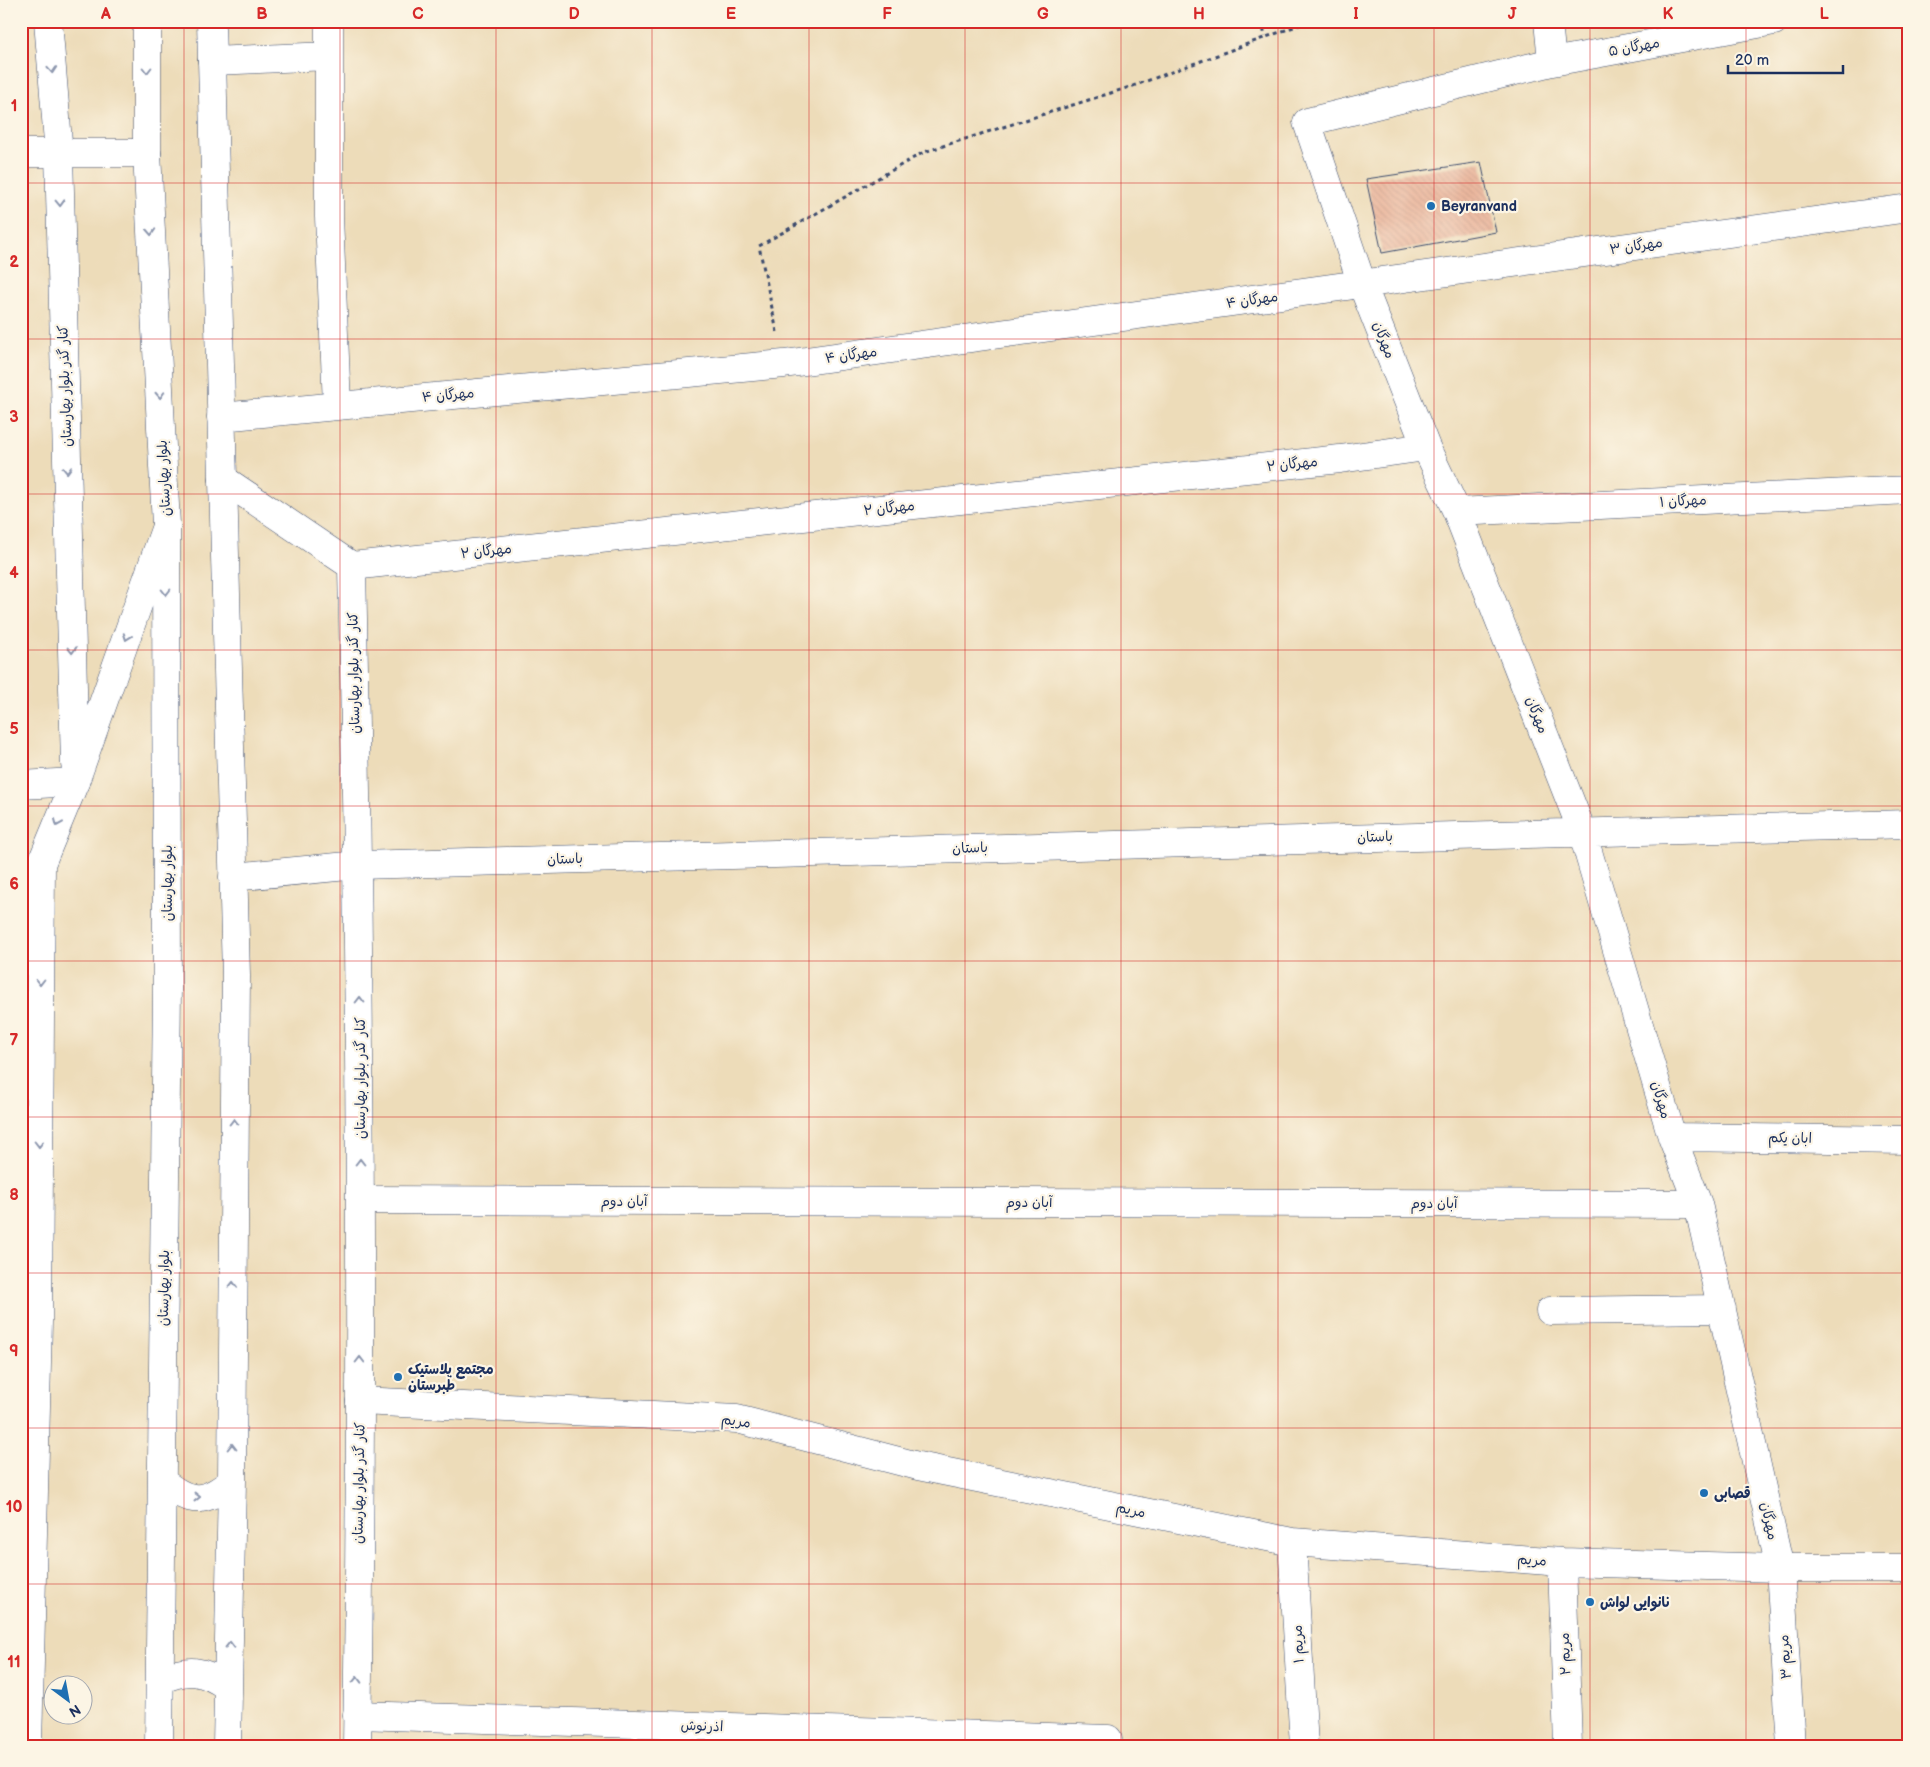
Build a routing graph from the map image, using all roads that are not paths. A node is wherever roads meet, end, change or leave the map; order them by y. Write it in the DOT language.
graph roads {
  1 [pos="48,21"];
  2 [pos="147,21"];
  3 [pos="211,21"];
  4 [pos="329,21"];
  5 [pos="1548,21"];
  6 [pos="1774,21"];
  7 [pos="329,56"];
  8 [pos="212,61"];
  9 [pos="1552,62"];
  10 [pos="21,153"];
  11 [pos="147,153"];
  12 [pos="59,154"];
  13 [pos="1909,208"];
  14 [pos="1362,284"];
  15 [pos="338,405"];
  16 [pos="221,417"];
  17 [pos="1426,447"];
  18 [pos="223,479"];
  19 [pos="1909,490"];
  20 [pos="1457,512"];
  21 [pos="166,525"];
  22 [pos="352,566"];
  23 [pos="75,782"];
  24 [pos="21,785"];
  25 [pos="1909,824"];
  26 [pos="1582,831"];
  27 [pos="358,865"];
  28 [pos="233,877"];
  29 [pos="1672,1137"];
  30 [pos="1909,1140"];
  31 [pos="361,1200"];
  32 [pos="1698,1204"];
  33 [pos="1722,1309"];
  34 [pos="1550,1311"];
  35 [pos="30,1320"];
  36 [pos="360,1401"];
  37 [pos="162,1481"];
  38 [pos="232,1481"];
  39 [pos="1292,1542"];
  40 [pos="1562,1562"];
  41 [pos="1780,1568"];
  42 [pos="1909,1568"];
  43 [pos="160,1680"];
  44 [pos="228,1687"];
  45 [pos="357,1715"];
  46 [pos="1108,1739"];
  47 [pos="28,1746"];
  48 [pos="159,1746"];
  49 [pos="227,1746"];
  50 [pos="356,1746"];
  51 [pos="1304,1746"];
  52 [pos="1568,1746"];
  53 [pos="1791,1746"];
  1 -- 12 [label="street, کنار گذر بلوار بهارستان, one-way"];
  2 -- 11 [label="street, بلوار بهارستان, one-way"];
  3 -- 8 [label="street"];
  4 -- 7 [label="street"];
  5 -- 9 [label="street"];
  6 -- 9 [label="street, مهرگان ۵"];
  7 -- 8 [label="street"];
  7 -- 15 [label="street"];
  8 -- 16 [label="street"];
  9 -- 14 [label="street, مهرگان"];
  10 -- 12 [label="street"];
  11 -- 12 [label="street"];
  11 -- 21 [label="street, بلوار بهارستان, one-way"];
  12 -- 23 [label="street, کنار گذر بلوار بهارستان, one-way"];
  13 -- 14 [label="street, مهرگان ۳"];
  14 -- 15 [label="street, مهرگان ۴"];
  14 -- 17 [label="street, مهرگان"];
  15 -- 16 [label="street, مهرگان ۴"];
  16 -- 18 [label="street"];
  17 -- 20 [label="street, مهرگان"];
  17 -- 22 [label="street, مهرگان ۲"];
  18 -- 22 [label="street"];
  18 -- 28 [label="street"];
  19 -- 20 [label="street, مهرگان ۱"];
  20 -- 26 [label="street, مهرگان"];
  21 -- 23 [label="street, کنار گذر بلوار بهارستان, one-way"];
  21 -- 37 [label="street, بلوار بهارستان, one-way"];
  22 -- 27 [label="street, کنار گذر بلوار بهارستان"];
  23 -- 24 [label="street"];
  23 -- 35 [label="street, کنار گذر بلوار بهارستان, one-way"];
  25 -- 26 [label="street, باستان"];
  26 -- 27 [label="street, باستان"];
  26 -- 29 [label="street, مهرگان"];
  27 -- 28 [label="street, باستان"];
  31 -- 27 [label="street, کنار گذر بلوار بهارستان, one-way"];
  38 -- 28 [label="street, one-way"];
  29 -- 30 [label="street, ابان یکم"];
  29 -- 32 [label="street, مهرگان"];
  31 -- 32 [label="street, آبان دوم"];
  36 -- 31 [label="street, کنار گذر بلوار بهارستان, one-way"];
  32 -- 33 [label="street, مهرگان"];
  33 -- 34 [label="street"];
  33 -- 41 [label="street, مهرگان"];
  35 -- 47 [label="street, کنار گذر بلوار بهارستان"];
  36 -- 39 [label="street, مریم"];
  45 -- 36 [label="street, کنار گذر بلوار بهارستان, one-way"];
  37 -- 38 [label="street, one-way"];
  37 -- 43 [label="street, بلوار بهارستان"];
  44 -- 38 [label="street, one-way"];
  39 -- 40 [label="street, مریم"];
  39 -- 51 [label="street, مریم ۱"];
  40 -- 41 [label="street, مریم"];
  40 -- 52 [label="street, مریم ۲"];
  41 -- 42 [label="street, مریم"];
  41 -- 53 [label="street, مریم ۳"];
  43 -- 44 [label="street"];
  43 -- 48 [label="street, بلوار بهارستان"];
  44 -- 49 [label="street"];
  45 -- 46 [label="street, اذرنوش"];
  45 -- 50 [label="street, کنار گذر بلوار بهارستان"];
}
